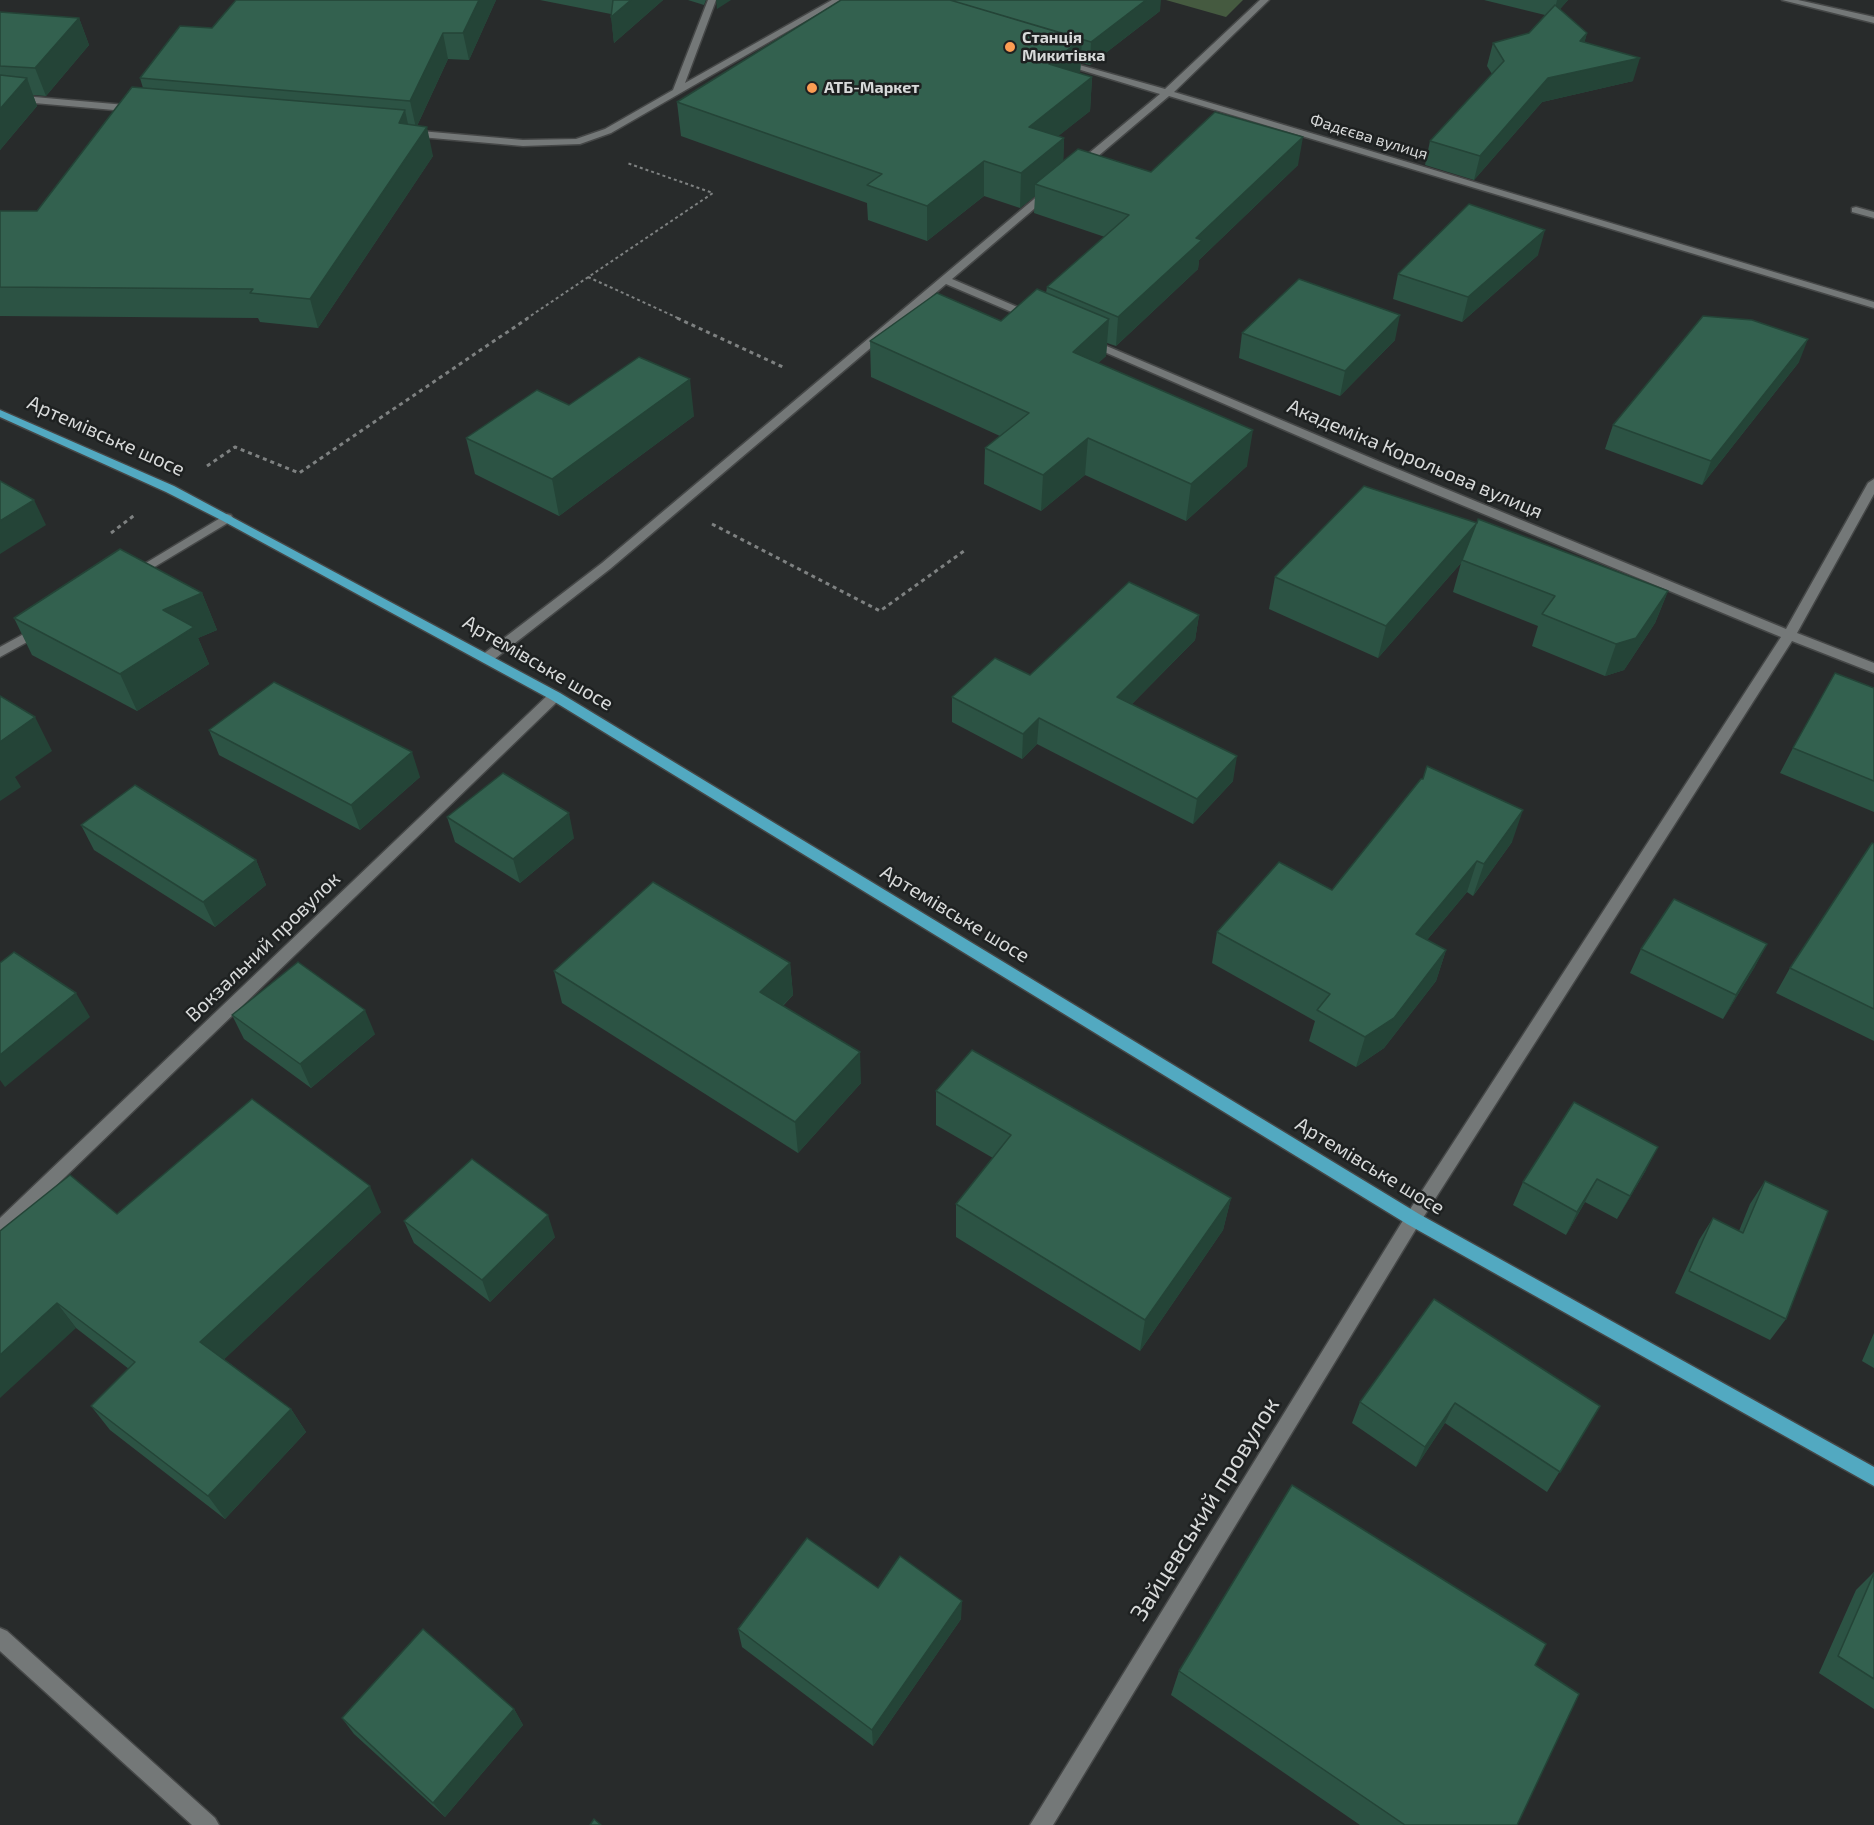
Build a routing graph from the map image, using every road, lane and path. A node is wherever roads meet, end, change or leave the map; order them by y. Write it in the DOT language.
graph roads {
  1 [pos="712,0"];
  2 [pos="838,0"];
  3 [pos="1265,0"];
  4 [pos="1786,0"];
  5 [pos="1874,20"];
  6 [pos="1055,60"];
  7 [pos="1168,92"];
  8 [pos="676,93"];
  9 [pos="0,97"];
  10 [pos="142,109"];
  11 [pos="404,132"];
  12 [pos="577,142"];
  13 [pos="1856,210"];
  14 [pos="1874,214"];
  15 [pos="588,277"];
  16 [pos="945,280"];
  17 [pos="1874,305"];
  18 [pos="1044,322"];
  19 [pos="1077,337"];
  20 [pos="821,385"];
  21 [pos="0,413"];
  22 [pos="235,447"];
  23 [pos="1874,483"];
  24 [pos="677,506"];
  25 [pos="227,518"];
  26 [pos="964,551"];
  27 [pos="119,583"];
  28 [pos="50,624"];
  29 [pos="1789,635"];
  30 [pos="0,653"];
  31 [pos="487,658"];
  32 [pos="1874,668"];
  33 [pos="555,696"];
  34 [pos="1413,1219"];
  35 [pos="0,1229"];
  36 [pos="1874,1477"];
  37 [pos="0,1638"];
  38 [pos="208,1825"];
  39 [pos="1041,1825"];
  1 -- 8 [label="street"];
  2 -- 8 [label="street"];
  3 -- 7 [label="street"];
  4 -- 5 [label="street"];
  6 -- 7 [label="street, Фадєєва вулиця"];
  7 -- 16 [label="street"];
  7 -- 17 [label="street, Фадєєва вулиця"];
  8 -- 12 [label="street"];
  9 -- 10 [label="street"];
  11 -- 12 [label="street"];
  12 -- 15 [label="path"];
  13 -- 14 [label="street"];
  15 -- 20 [label="path"];
  15 -- 22 [label="path"];
  16 -- 18 [label="street"];
  16 -- 20 [label="street"];
  19 -- 29 [label="street, Академіка Корольова вулиця"];
  20 -- 24 [label="street"];
  21 -- 25 [label="main road, Артемівське шосе"];
  23 -- 29 [label="street, Зайцевський провулок"];
  24 -- 26 [label="path"];
  24 -- 31 [label="street"];
  25 -- 27 [label="street"];
  25 -- 31 [label="main road, Артемівське шосе"];
  28 -- 30 [label="street"];
  29 -- 32 [label="street, Академіка Корольова вулиця"];
  29 -- 34 [label="street, Зайцевський провулок"];
  31 -- 33 [label="main road, Артемівське шосе"];
  33 -- 34 [label="main road, Артемівське шосе"];
  33 -- 35 [label="street, Вокзальний провулок"];
  34 -- 36 [label="main road, Артемівське шосе"];
  34 -- 39 [label="street, Зайцевський провулок"];
  37 -- 38 [label="street"];
}
